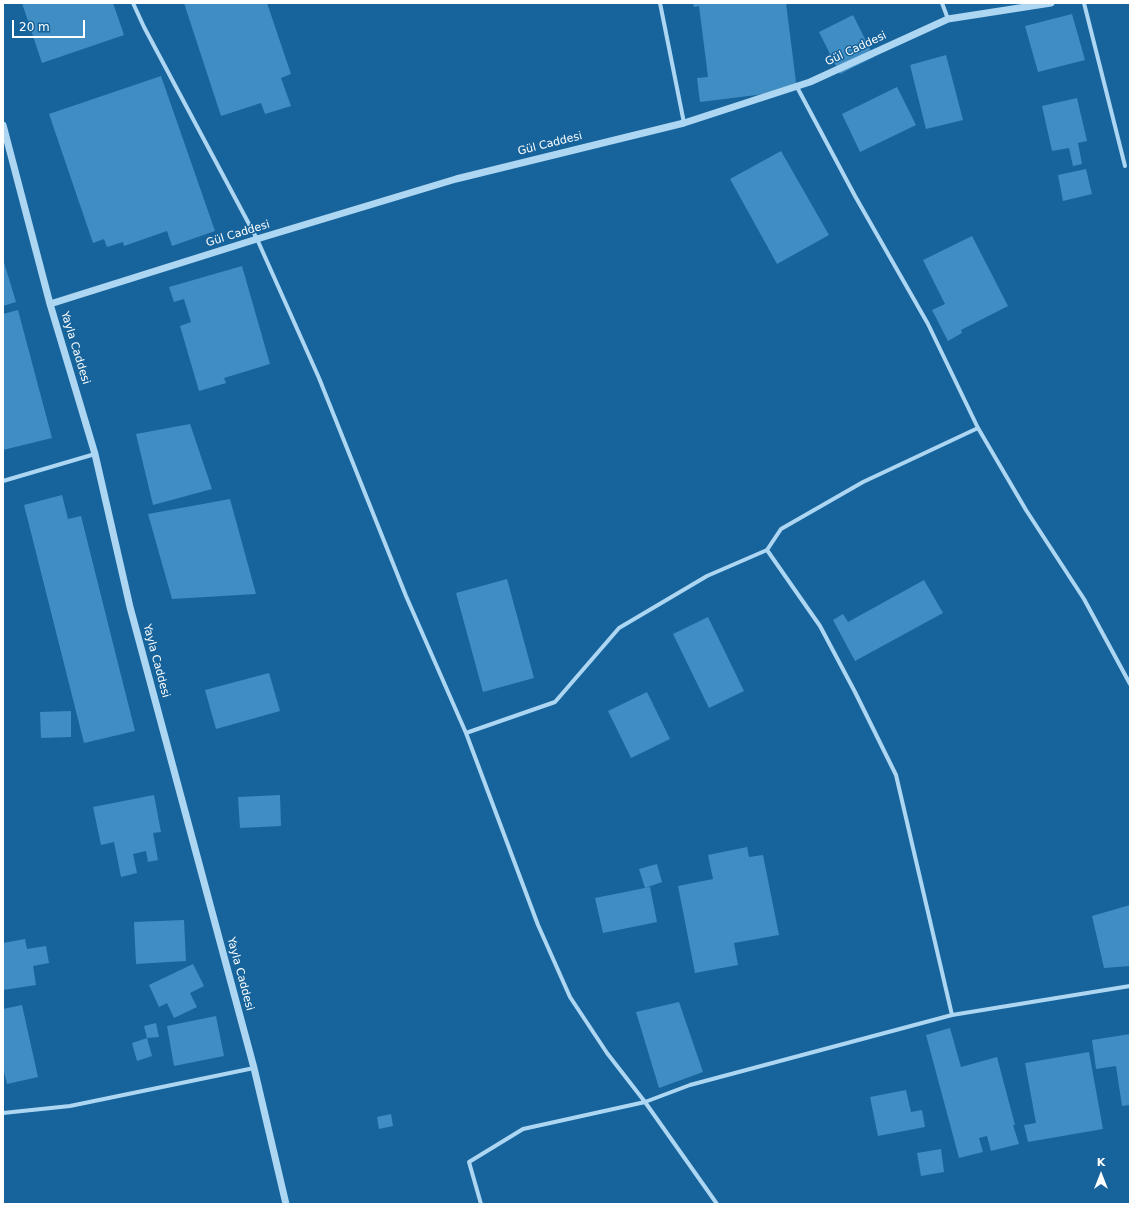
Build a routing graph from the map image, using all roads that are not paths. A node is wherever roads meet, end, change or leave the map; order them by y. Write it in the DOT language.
graph roads {
  1 [pos="133,3"];
  2 [pos="660,3"];
  3 [pos="942,3"];
  4 [pos="1051,3"];
  5 [pos="1084,3"];
  6 [pos="948,19"];
  7 [pos="797,86"];
  8 [pos="684,123"];
  9 [pos="3,125"];
  10 [pos="1125,166"];
  11 [pos="257,239"];
  12 [pos="50,304"];
  13 [pos="978,428"];
  14 [pos="95,454"];
  15 [pos="3,481"];
  16 [pos="767,550"];
  17 [pos="1130,684"];
  18 [pos="466,733"];
  19 [pos="1130,986"];
  20 [pos="952,1015"];
  21 [pos="254,1068"];
  22 [pos="645,1102"];
  23 [pos="3,1113"];
  24 [pos="286,1204"];
  25 [pos="481,1204"];
  26 [pos="717,1204"];
  1 -- 11 [label="street"];
  2 -- 8 [label="street"];
  3 -- 6 [label="street"];
  4 -- 6 [label="street, Gül Caddesi"];
  5 -- 10 [label="street"];
  6 -- 7 [label="street, Gül Caddesi"];
  7 -- 8 [label="street, Gül Caddesi"];
  7 -- 13 [label="street"];
  8 -- 11 [label="street, Gül Caddesi"];
  9 -- 12 [label="street, Yayla Caddesi"];
  11 -- 12 [label="street, Gül Caddesi"];
  11 -- 18 [label="street"];
  12 -- 14 [label="street, Yayla Caddesi"];
  13 -- 16 [label="street"];
  13 -- 17 [label="street"];
  14 -- 15 [label="street"];
  14 -- 21 [label="street, Yayla Caddesi"];
  16 -- 18 [label="street"];
  16 -- 20 [label="street"];
  18 -- 22 [label="street"];
  19 -- 20 [label="street"];
  20 -- 22 [label="street"];
  21 -- 23 [label="street"];
  21 -- 24 [label="street, Yayla Caddesi"];
  22 -- 25 [label="street"];
  22 -- 26 [label="street"];
}
